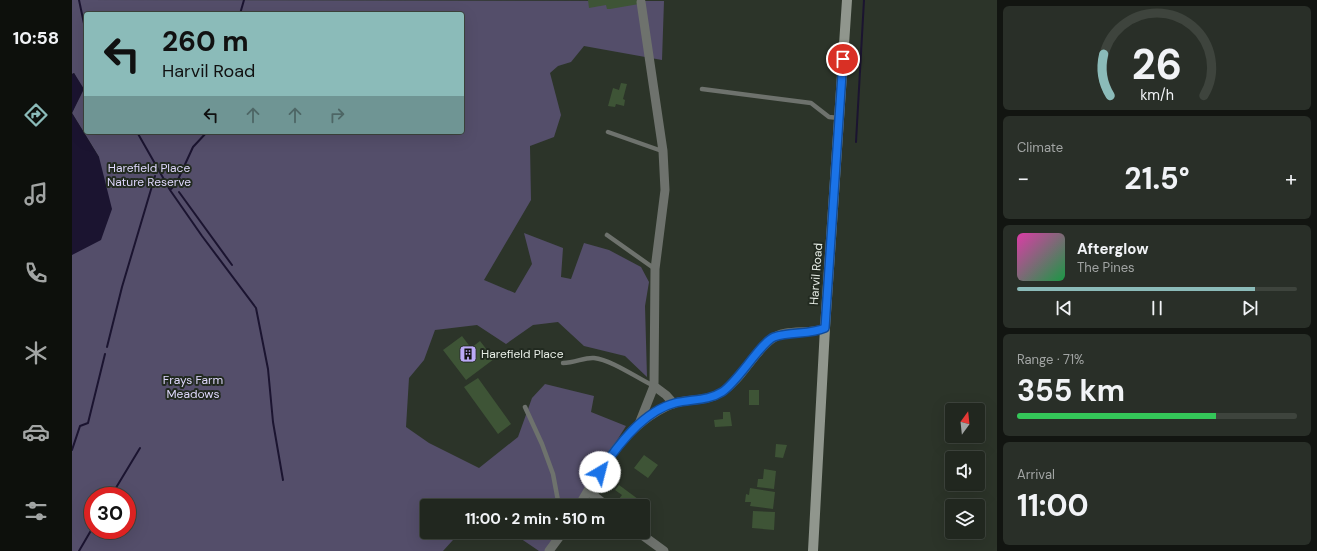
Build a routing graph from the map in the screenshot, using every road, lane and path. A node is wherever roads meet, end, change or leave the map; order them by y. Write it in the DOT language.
graph roads {
  1 [pos="847,0"];
  2 [pos="642,2"];
  3 [pos="702,89"];
  4 [pos="839,118"];
  5 [pos="608,132"];
  6 [pos="663,151"];
  7 [pos="607,235"];
  8 [pos="655,269"];
  9 [pos="825,328"];
  10 [pos="563,363"];
  11 [pos="654,386"];
  12 [pos="674,404"];
  13 [pos="525,407"];
  14 [pos="639,424"];
  15 [pos="588,491"];
  16 [pos="558,499"];
  17 [pos="584,499"];
  18 [pos="598,499"];
  19 [pos="558,539"];
  20 [pos="648,539"];
  21 [pos="549,551"];
  22 [pos="664,551"];
  23 [pos="813,551"];
  1 -- 4 [label="street, Harvil Road"];
  2 -- 6 [label="street"];
  3 -- 4 [label="lane"];
  4 -- 9 [label="street, Harvil Road"];
  5 -- 6 [label="lane"];
  6 -- 8 [label="street"];
  7 -- 8 [label="lane"];
  8 -- 11 [label="street"];
  9 -- 12 [label="street"];
  9 -- 23 [label="street, Harvil Road"];
  10 -- 11 [label="lane"];
  11 -- 12 [label="street"];
  11 -- 14 [label="street"];
  12 -- 14 [label="street"];
  13 -- 16 [label="lane"];
  14 -- 15 [label="street"];
  15 -- 17 [label="street"];
  15 -- 18 [label="street"];
  19 -- 21 [label="street"];
  20 -- 22 [label="street"];
}
